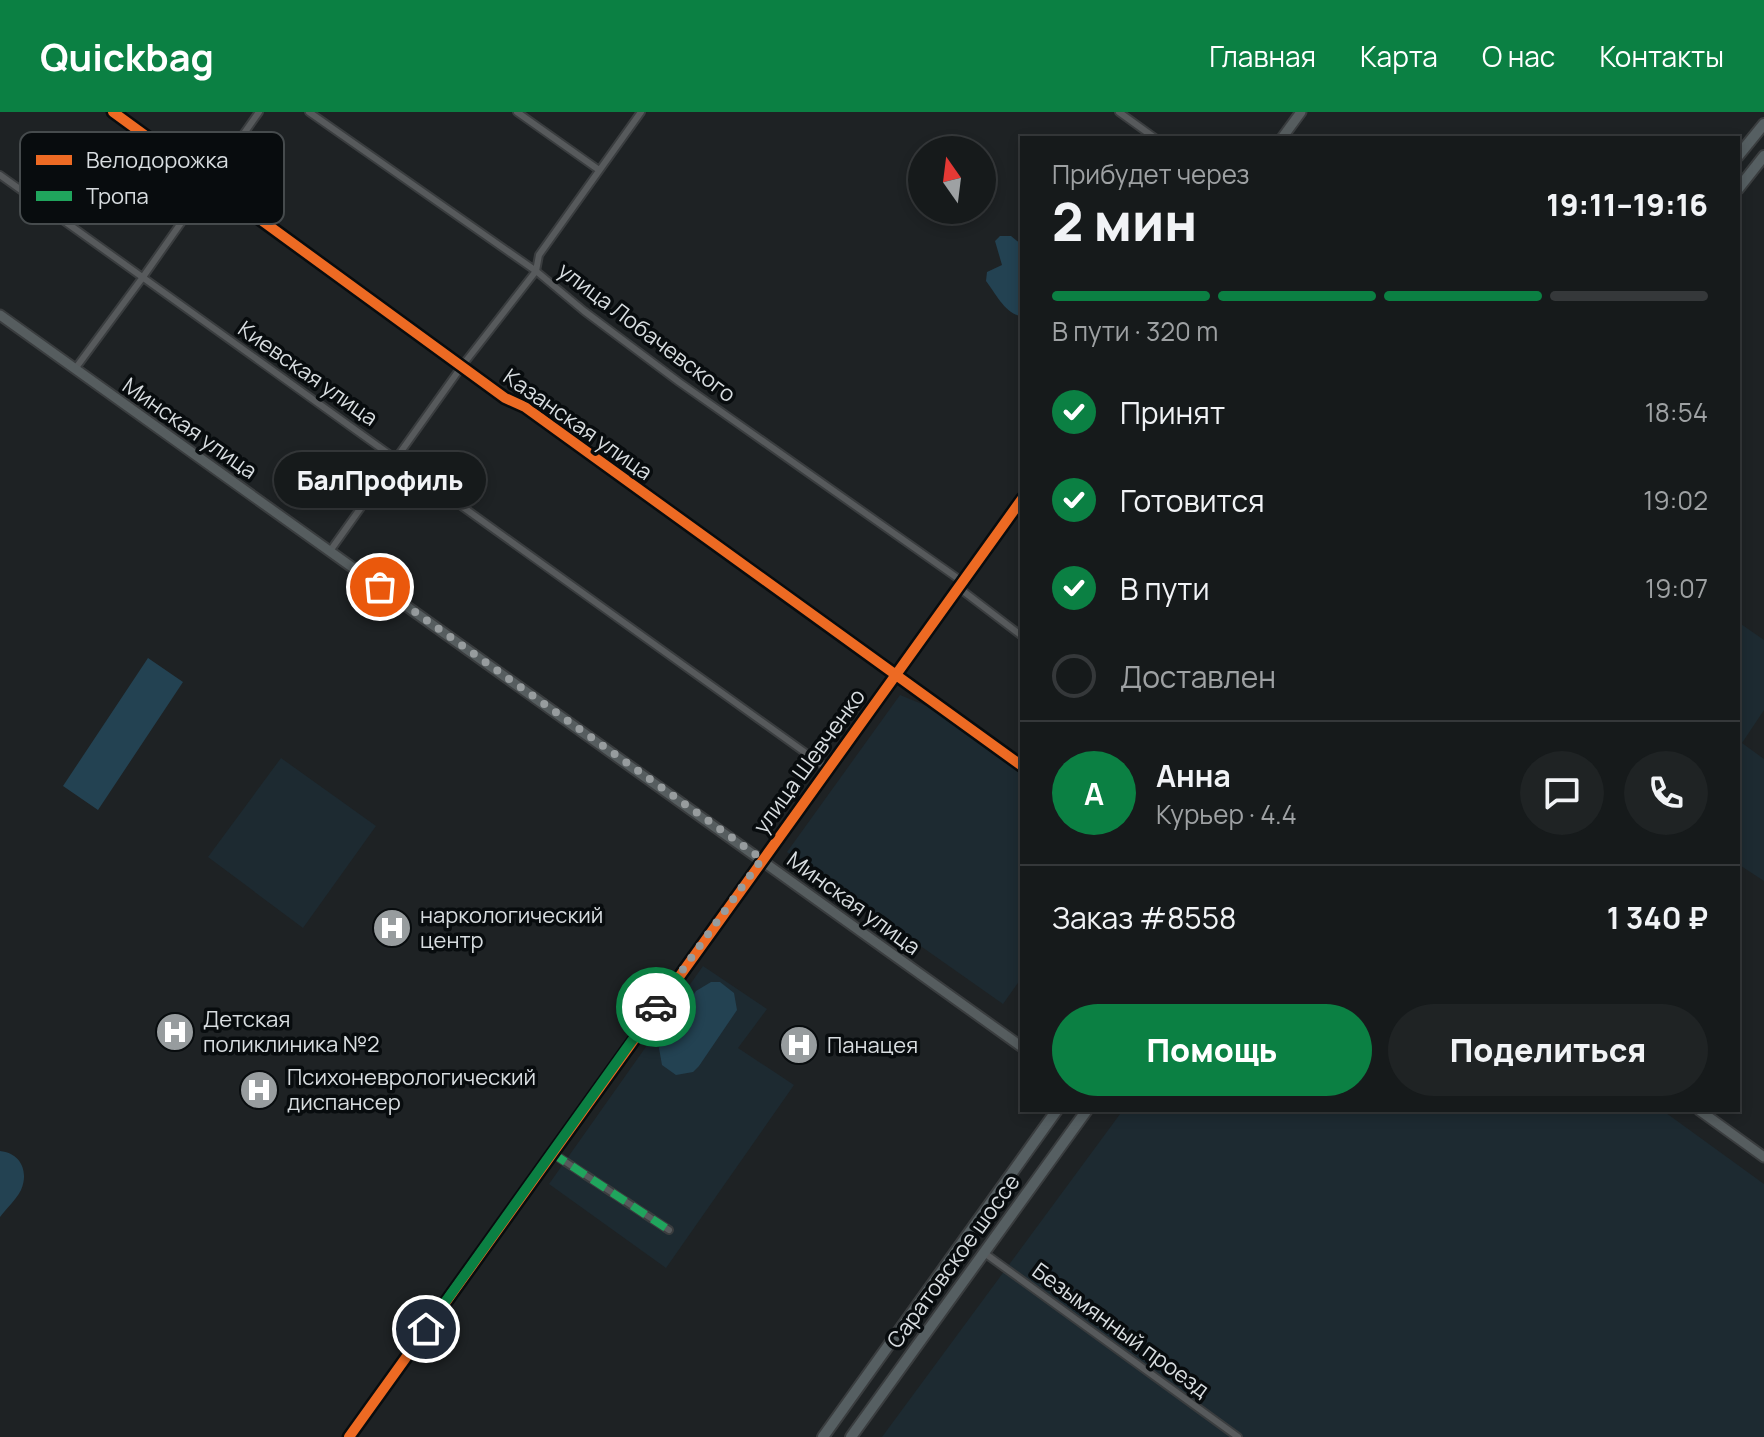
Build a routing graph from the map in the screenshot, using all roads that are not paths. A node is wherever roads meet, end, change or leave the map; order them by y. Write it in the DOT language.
graph roads {
  1 [pos="113,112"];
  2 [pos="259,112"];
  3 [pos="309,112"];
  4 [pos="517,112"];
  5 [pos="641,112"];
  6 [pos="1119,112"];
  7 [pos="1301,112"];
  8 [pos="1764,124"];
  9 [pos="141,132"];
  10 [pos="245,132"];
  11 [pos="1152,136"];
  12 [pos="1283,136"];
  13 [pos="1740,154"];
  14 [pos="1764,156"];
  15 [pos="599,170"];
  16 [pos="0,175"];
  17 [pos="1740,186"];
  18 [pos="20,189"];
  19 [pos="69,224"];
  20 [pos="181,224"];
  21 [pos="268,224"];
  22 [pos="539,255"];
  23 [pos="523,262"];
  24 [pos="536,271"];
  25 [pos="143,277"];
  26 [pos="0,315"];
  27 [pos="462,366"];
  28 [pos="75,369"];
  29 [pos="397,459"];
  30 [pos="1020,502"];
  31 [pos="330,551"];
  32 [pos="961,585"];
  33 [pos="1020,634"];
  34 [pos="895,676"];
  35 [pos="1020,765"];
  36 [pos="828,769"];
  37 [pos="762,859"];
  38 [pos="1018,1044"];
  39 [pos="1056,1112"];
  40 [pos="1086,1112"];
  41 [pos="1702,1112"];
  42 [pos="552,1153"];
  43 [pos="1764,1157"];
  44 [pos="669,1230"];
  45 [pos="983,1252"];
  46 [pos="349,1437"];
  47 [pos="823,1437"];
  48 [pos="851,1437"];
  49 [pos="1238,1437"];
  1 -- 9 [label="street, Казанская улица"];
  2 -- 10 [label="street"];
  3 -- 23 [label="street, улица Лобачевского"];
  4 -- 15 [label="street"];
  5 -- 15 [label="street"];
  6 -- 11 [label="street"];
  7 -- 12 [label="main road"];
  8 -- 13 [label="main road"];
  14 -- 17 [label="main road"];
  15 -- 22 [label="street"];
  16 -- 18 [label="street, Киевская улица"];
  19 -- 25 [label="street, Киевская улица"];
  20 -- 25 [label="street"];
  21 -- 27 [label="street, Казанская улица"];
  22 -- 23 [label="street"];
  22 -- 24 [label="street"];
  23 -- 24 [label="street, улица Лобачевского"];
  24 -- 27 [label="street"];
  24 -- 32 [label="street, улица Лобачевского"];
  25 -- 28 [label="street"];
  25 -- 29 [label="street, Киевская улица"];
  26 -- 28 [label="main road, Минская улица"];
  27 -- 29 [label="street"];
  27 -- 34 [label="street, Казанская улица"];
  28 -- 31 [label="main road, Минская улица"];
  29 -- 31 [label="street"];
  29 -- 36 [label="street, Киевская улица"];
  30 -- 32 [label="main road, улица Шевченко"];
  31 -- 37 [label="main road, Минская улица"];
  32 -- 33 [label="street, улица Лобачевского"];
  32 -- 34 [label="main road, улица Шевченко"];
  34 -- 35 [label="street, Казанская улица"];
  34 -- 36 [label="main road, улица Шевченко"];
  36 -- 37 [label="main road, улица Шевченко"];
  37 -- 38 [label="main road, Минская улица"];
  37 -- 42 [label="main road, улица Шевченко"];
  39 -- 47 [label="main road, Саратовское шоссе"];
  40 -- 45 [label="main road, Саратовское шоссе"];
  41 -- 43 [label="main road"];
  42 -- 44 [label="street"];
  42 -- 46 [label="main road, улица Шевченко"];
  45 -- 48 [label="main road, Саратовское шоссе"];
  45 -- 49 [label="street, Безымянный проезд"];
}
